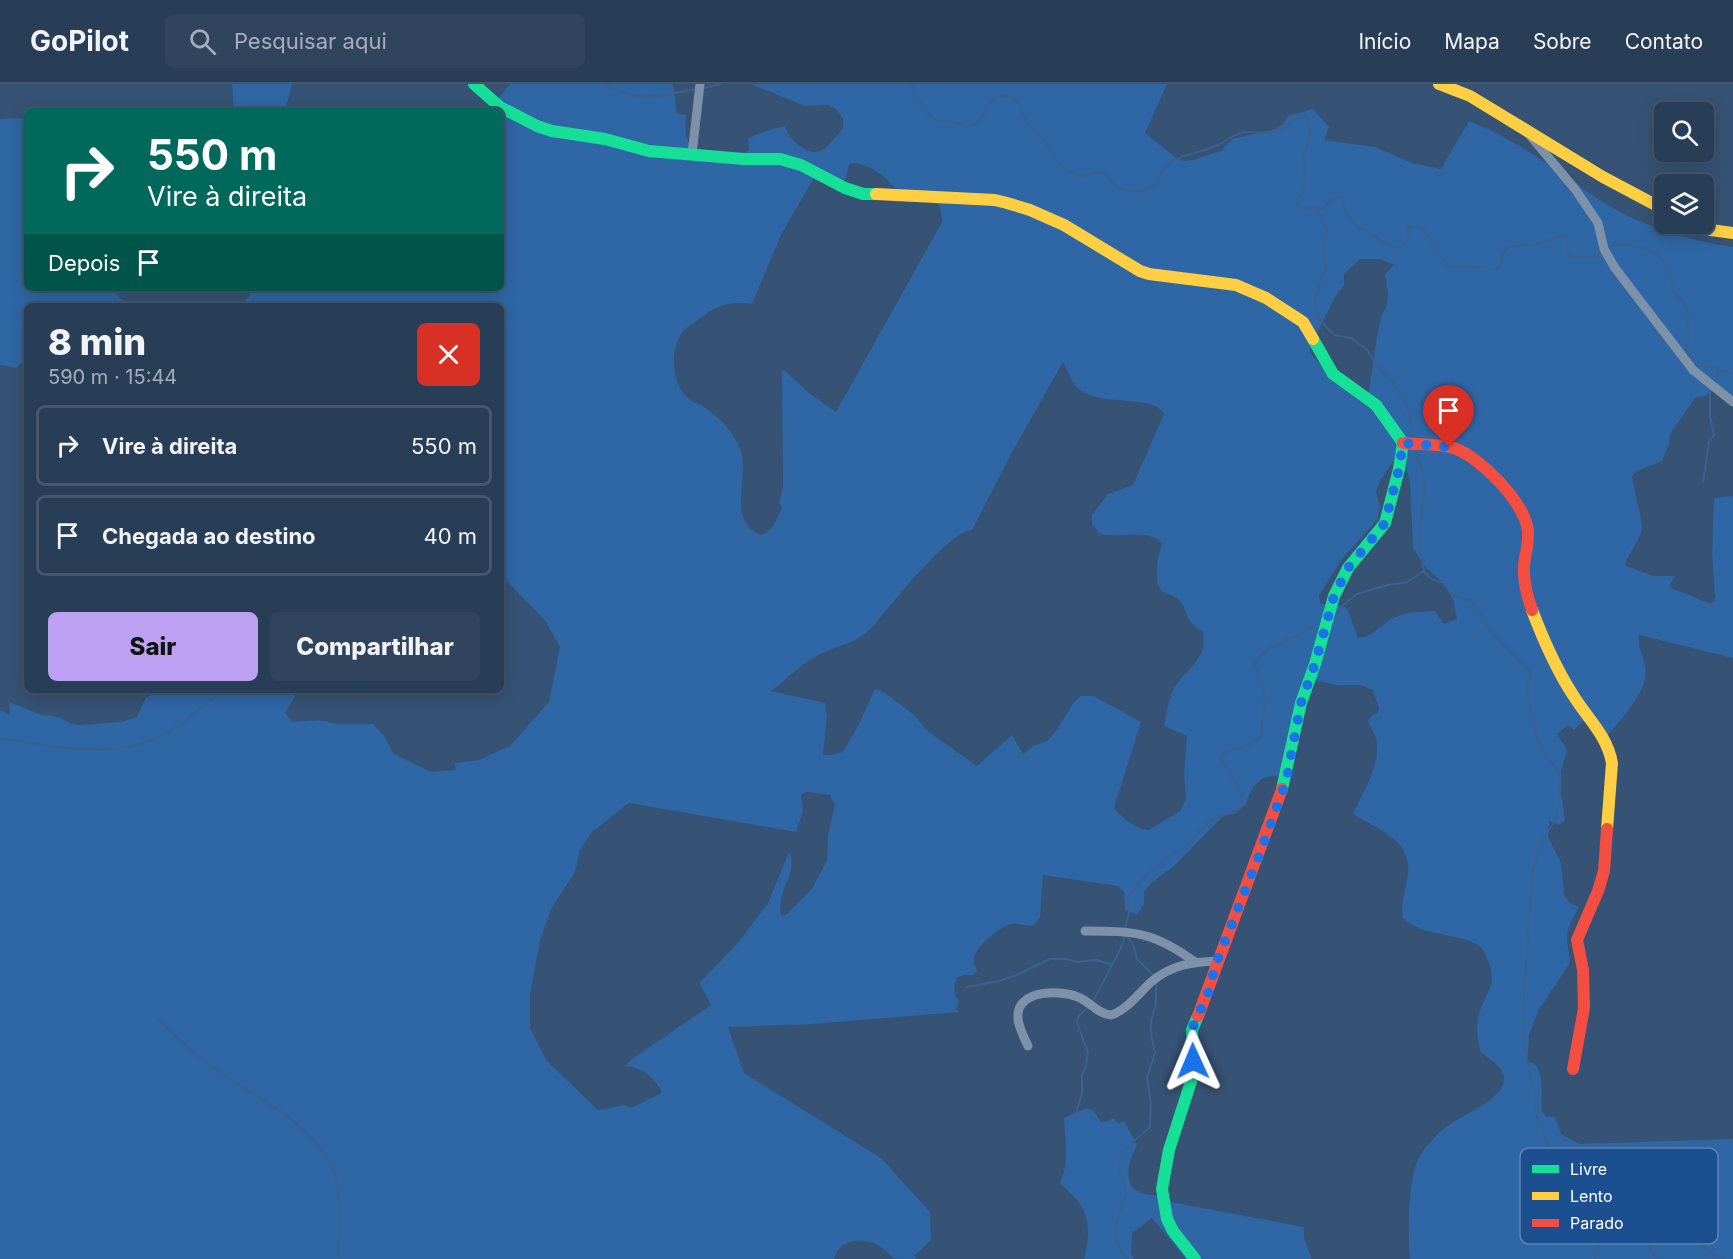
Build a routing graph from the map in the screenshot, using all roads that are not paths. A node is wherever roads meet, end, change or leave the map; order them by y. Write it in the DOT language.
graph roads {
  1 [pos="474,84"];
  2 [pos="1439,84"];
  3 [pos="699,88"];
  4 [pos="502,108"];
  5 [pos="504,109"];
  6 [pos="1526,131"];
  7 [pos="692,154"];
  8 [pos="1654,204"];
  9 [pos="1714,230"];
  10 [pos="1733,233"];
  11 [pos="1733,402"];
  12 [pos="1403,443"];
  13 [pos="1085,931"];
  14 [pos="1217,961"];
  15 [pos="1195,962"];
  16 [pos="1028,1046"];
  17 [pos="1573,1069"];
  18 [pos="1195,1259"];
  1 -- 4 [label="street"];
  2 -- 6 [label="street"];
  3 -- 7 [label="street"];
  5 -- 7 [label="street"];
  6 -- 8 [label="street"];
  6 -- 11 [label="street"];
  7 -- 12 [label="street"];
  9 -- 10 [label="street"];
  12 -- 14 [label="street"];
  12 -- 17 [label="street"];
  13 -- 15 [label="street"];
  14 -- 15 [label="street"];
  14 -- 18 [label="street"];
  15 -- 16 [label="street"];
}
